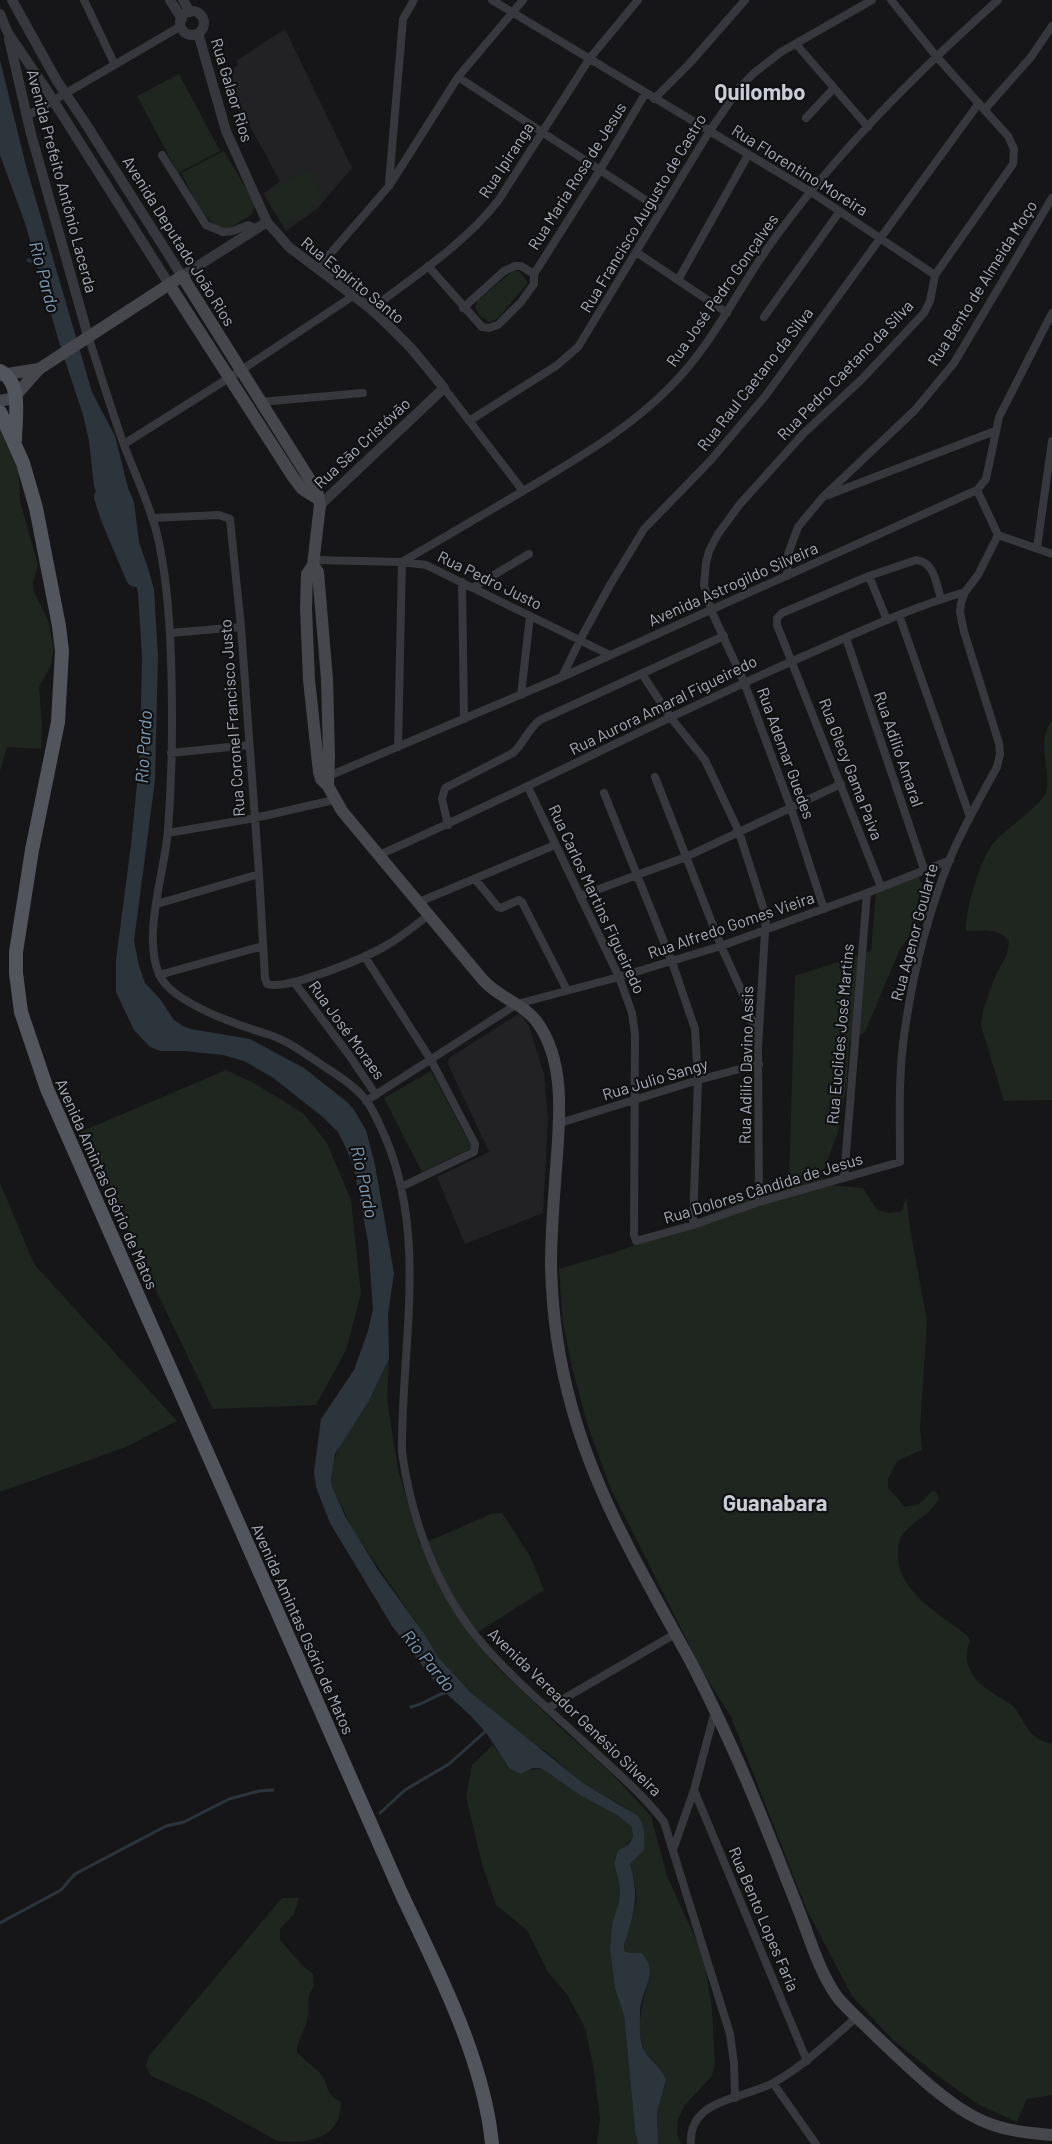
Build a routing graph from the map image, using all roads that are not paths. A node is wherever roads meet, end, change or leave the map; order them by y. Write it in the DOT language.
graph roads {
  1 [pos="12,0"];
  2 [pos="84,0"];
  3 [pos="170,0"];
  4 [pos="183,0"];
  5 [pos="414,0"];
  6 [pos="492,0"];
  7 [pos="523,0"];
  8 [pos="638,0"];
  9 [pos="745,0"];
  10 [pos="872,0"];
  11 [pos="891,0"];
  12 [pos="998,0"];
  13 [pos="512,13"];
  14 [pos="0,14"];
  15 [pos="184,19"];
  16 [pos="1052,26"];
  17 [pos="8,33"];
  18 [pos="198,33"];
  19 [pos="796,44"];
  20 [pos="936,56"];
  21 [pos="590,58"];
  22 [pos="115,65"];
  23 [pos="458,77"];
  24 [pos="834,88"];
  25 [pos="66,93"];
  26 [pos="645,94"];
  27 [pos="654,99"];
  28 [pos="53,102"];
  29 [pos="982,106"];
  30 [pos="27,116"];
  31 [pos="806,118"];
  32 [pos="868,127"];
  33 [pos="542,132"];
  34 [pos="709,132"];
  35 [pos="162,155"];
  36 [pos="748,155"];
  37 [pos="600,170"];
  38 [pos="389,186"];
  39 [pos="811,192"];
  40 [pos="1052,198"];
  41 [pos="660,210"];
  42 [pos="840,211"];
  43 [pos="262,226"];
  44 [pos="880,238"];
  45 [pos="636,252"];
  46 [pos="428,266"];
  47 [pos="317,269"];
  48 [pos="534,274"];
  49 [pos="935,275"];
  50 [pos="182,276"];
  51 [pos="678,280"];
  52 [pos="169,285"];
  53 [pos="354,296"];
  54 [pos="464,308"];
  55 [pos="371,309"];
  56 [pos="728,313"];
  57 [pos="1052,313"];
  58 [pos="764,317"];
  59 [pos="84,339"];
  60 [pos="40,368"];
  61 [pos="240,371"];
  62 [pos="2,373"];
  63 [pos="229,378"];
  64 [pos="444,388"];
  65 [pos="363,393"];
  66 [pos="16,395"];
  67 [pos="0,400"];
  68 [pos="260,402"];
  69 [pos="0,412"];
  70 [pos="470,421"];
  71 [pos="995,431"];
  72 [pos="1052,442"];
  73 [pos="124,444"];
  74 [pos="15,445"];
  75 [pos="977,490"];
  76 [pos="523,491"];
  77 [pos="822,498"];
  78 [pos="319,502"];
  79 [pos="152,518"];
  80 [pos="998,536"];
  81 [pos="1037,549"];
  82 [pos="530,554"];
  83 [pos="1052,554"];
  84 [pos="314,562"];
  85 [pos="402,562"];
  86 [pos="787,576"];
  87 [pos="869,576"];
  88 [pos="462,582"];
  89 [pos="474,587"];
  90 [pos="964,592"];
  91 [pos="941,599"];
  92 [pos="711,610"];
  93 [pos="530,615"];
  94 [pos="899,615"];
  95 [pos="887,620"];
  96 [pos="241,627"];
  97 [pos="170,633"];
  98 [pos="724,636"];
  99 [pos="846,638"];
  100 [pos="580,640"];
  101 [pos="610,655"];
  102 [pos="792,662"];
  103 [pos="642,674"];
  104 [pos="562,677"];
  105 [pos="744,682"];
  106 [pos="521,695"];
  107 [pos="671,717"];
  108 [pos="464,719"];
  109 [pos="249,745"];
  110 [pos="398,747"];
  111 [pos="171,753"];
  112 [pos="655,777"];
  113 [pos="326,780"];
  114 [pos="841,784"];
  115 [pos="528,787"];
  116 [pos="604,794"];
  117 [pos="334,800"];
  118 [pos="791,808"];
  119 [pos="970,816"];
  120 [pos="255,818"];
  121 [pos="448,825"];
  122 [pos="739,832"];
  123 [pos="168,833"];
  124 [pos="555,845"];
  125 [pos="379,855"];
  126 [pos="686,857"];
  127 [pos="950,860"];
  128 [pos="924,869"];
  129 [pos="259,874"];
  130 [pos="637,874"];
  131 [pos="475,879"];
  132 [pos="880,887"];
  133 [pos="867,893"];
  134 [pos="580,896"];
  135 [pos="418,902"];
  136 [pos="157,904"];
  137 [pos="824,909"];
  138 [pos="429,915"];
  139 [pos="766,929"];
  140 [pos="263,946"];
  141 [pos="721,946"];
  142 [pos="365,957"];
  143 [pos="672,962"];
  144 [pos="159,975"];
  145 [pos="619,977"];
  146 [pos="294,982"];
  147 [pos="567,990"];
  148 [pos="517,1004"];
  149 [pos="759,1047"];
  150 [pos="431,1060"];
  151 [pos="759,1064"];
  152 [pos="698,1080"];
  153 [pos="376,1095"];
  154 [pos="635,1100"];
  155 [pos="366,1101"];
  156 [pos="560,1123"];
  157 [pos="900,1162"];
  158 [pos="844,1178"];
  159 [pos="401,1187"];
  160 [pos="759,1202"];
  161 [pos="693,1225"];
  162 [pos="636,1241"];
  163 [pos="675,1634"];
  164 [pos="548,1708"];
  165 [pos="715,1711"];
  166 [pos="694,1790"];
  167 [pos="672,1850"];
  168 [pos="857,2017"];
  169 [pos="807,2061"];
  170 [pos="773,2083"];
  171 [pos="735,2098"];
  172 [pos="1052,2134"];
  173 [pos="492,2144"];
  174 [pos="692,2144"];
  175 [pos="816,2144"];
  1 -- 25 [label="street, Avenida Deputado João Rios"];
  2 -- 22 [label="street"];
  3 -- 15 [label="street, Rua Galaor Rios"];
  4 -- 15 [label="street, Rua Galaor Rios"];
  5 -- 38 [label="street"];
  6 -- 13 [label="street, Rua Florentino Moreira"];
  7 -- 13 [label="street"];
  8 -- 21 [label="street, Rua Ipiranga"];
  9 -- 27 [label="street"];
  10 -- 19 [label="street, Rua Francisco Augusto de Castro"];
  11 -- 20 [label="street"];
  12 -- 20 [label="street, Rua José Pedro Gonçalves"];
  13 -- 21 [label="street, Rua Florentino Moreira"];
  13 -- 23 [label="street"];
  14 -- 17 [label="street, Avenida Deputado João Rios"];
  15 -- 18 [label="street, Rua Galaor Rios"];
  15 -- 18 [label="street, Rua Galaor Rios"];
  15 -- 22 [label="street"];
  16 -- 29 [label="street, Rua Raul Caetano da Silva"];
  17 -- 28 [label="street, Avenida Deputado João Rios"];
  17 -- 30 [label="street, Avenida Prefeito Antônio Lacerda"];
  18 -- 43 [label="street, Rua Galaor Rios"];
  19 -- 24 [label="street"];
  19 -- 34 [label="street, Rua Francisco Augusto de Castro"];
  20 -- 29 [label="street"];
  20 -- 32 [label="street, Rua José Pedro Gonçalves"];
  21 -- 26 [label="street, Rua Florentino Moreira"];
  21 -- 33 [label="street, Rua Ipiranga"];
  22 -- 25 [label="street"];
  23 -- 33 [label="street"];
  23 -- 38 [label="street"];
  24 -- 31 [label="street"];
  24 -- 32 [label="street"];
  25 -- 28 [label="street"];
  25 -- 50 [label="street, Avenida Deputado João Rios"];
  26 -- 27 [label="street, Rua Florentino Moreira"];
  26 -- 37 [label="street, Rua Maria Rosa de Jesus"];
  27 -- 34 [label="street, Rua Florentino Moreira"];
  28 -- 30 [label="street"];
  28 -- 52 [label="street, Avenida Deputado João Rios"];
  29 -- 44 [label="street, Rua Raul Caetano da Silva"];
  29 -- 49 [label="street, Rua Pedro Caetano da Silva"];
  30 -- 59 [label="street, Avenida Prefeito Antônio Lacerda"];
  32 -- 39 [label="street, Rua José Pedro Gonçalves"];
  33 -- 37 [label="street"];
  33 -- 46 [label="street, Rua Ipiranga"];
  34 -- 36 [label="street, Rua Florentino Moreira"];
  34 -- 41 [label="street, Rua Francisco Augusto de Castro"];
  35 -- 43 [label="street"];
  36 -- 39 [label="street, Rua Florentino Moreira"];
  36 -- 51 [label="street"];
  37 -- 41 [label="street"];
  37 -- 48 [label="street, Rua Maria Rosa de Jesus"];
  38 -- 47 [label="street"];
  39 -- 42 [label="street, Rua Florentino Moreira"];
  39 -- 56 [label="street, Rua José Pedro Gonçalves"];
  40 -- 77 [label="street, Rua Bento de Almeida Moço"];
  41 -- 45 [label="street, Rua Francisco Augusto de Castro"];
  42 -- 44 [label="street, Rua Florentino Moreira"];
  42 -- 58 [label="street"];
  43 -- 47 [label="street, Rua Espírito Santo"];
  43 -- 50 [label="street"];
  44 -- 49 [label="street, Rua Florentino Moreira"];
  44 -- 100 [label="street, Rua Raul Caetano da Silva"];
  45 -- 51 [label="street"];
  45 -- 70 [label="street, Rua Francisco Augusto de Castro"];
  46 -- 54 [label="street, Rua Maria Rosa de Jesus"];
  46 -- 55 [label="street, Rua Ipiranga"];
  47 -- 53 [label="street, Rua Espírito Santo"];
  48 -- 54 [label="street, Rua Maria Rosa de Jesus"];
  48 -- 54 [label="street, Rua Maria Rosa de Jesus"];
  49 -- 92 [label="street, Rua Pedro Caetano da Silva"];
  50 -- 52 [label="main road"];
  50 -- 61 [label="main road, Avenida Deputado João Rios"];
  51 -- 56 [label="street"];
  52 -- 59 [label="main road"];
  52 -- 63 [label="main road, Avenida Deputado João Rios"];
  53 -- 55 [label="street, Rua Espírito Santo"];
  53 -- 61 [label="street"];
  55 -- 64 [label="street, Rua Espírito Santo"];
  56 -- 76 [label="street, Rua José Pedro Gonçalves"];
  57 -- 71 [label="street"];
  59 -- 60 [label="main road"];
  59 -- 73 [label="street"];
  60 -- 62 [label="main road"];
  60 -- 66 [label="main road"];
  61 -- 63 [label="street"];
  61 -- 68 [label="main road, Avenida Deputado João Rios"];
  62 -- 66 [label="main road"];
  63 -- 73 [label="street"];
  63 -- 78 [label="main road, Avenida Deputado João Rios"];
  64 -- 70 [label="street"];
  64 -- 78 [label="street, Rua São Cristóvão"];
  65 -- 68 [label="street"];
  66 -- 67 [label="main road"];
  66 -- 74 [label="main road"];
  68 -- 78 [label="main road, Avenida Deputado João Rios"];
  69 -- 74 [label="main road"];
  70 -- 76 [label="street"];
  71 -- 75 [label="street"];
  71 -- 77 [label="street"];
  72 -- 81 [label="street"];
  73 -- 79 [label="street"];
  74 -- 173 [label="main road, Avenida Amintas Osório de Matos"];
  75 -- 80 [label="street"];
  75 -- 86 [label="street, Avenida Astrogildo Silveira"];
  76 -- 85 [label="street, Rua José Pedro Gonçalves"];
  77 -- 86 [label="street, Rua Bento de Almeida Moço"];
  78 -- 84 [label="main road, Rua São Cristóvão"];
  79 -- 96 [label="street, Rua Coronel Francisco Justo"];
  79 -- 97 [label="street"];
  80 -- 81 [label="street"];
  80 -- 90 [label="street"];
  81 -- 83 [label="street"];
  82 -- 89 [label="street"];
  84 -- 85 [label="street, Rua Pedro Justo"];
  84 -- 113 [label="main road, Rua São Cristóvão"];
  84 -- 113 [label="main road, Rua São Cristóvão"];
  85 -- 88 [label="street, Rua Pedro Justo"];
  85 -- 110 [label="street"];
  86 -- 92 [label="street, Avenida Astrogildo Silveira"];
  87 -- 91 [label="street"];
  87 -- 95 [label="street"];
  87 -- 102 [label="street, Rua Glecy Gama Paiva"];
  88 -- 89 [label="street, Rua Pedro Justo"];
  88 -- 108 [label="street"];
  89 -- 93 [label="street, Rua Pedro Justo"];
  90 -- 91 [label="street, Rua Aurora Amaral Figueiredo"];
  90 -- 119 [label="street, Rua Agenor Goularte"];
  91 -- 94 [label="street, Rua Aurora Amaral Figueiredo"];
  92 -- 98 [label="street, Rua Ademar Guedes"];
  92 -- 101 [label="street, Avenida Astrogildo Silveira"];
  93 -- 100 [label="street, Rua Pedro Justo"];
  93 -- 106 [label="street"];
  94 -- 95 [label="street, Rua Aurora Amaral Figueiredo"];
  94 -- 119 [label="street"];
  95 -- 99 [label="street, Rua Aurora Amaral Figueiredo"];
  96 -- 97 [label="street"];
  96 -- 109 [label="street, Rua Coronel Francisco Justo"];
  97 -- 111 [label="street"];
  98 -- 103 [label="street"];
  98 -- 105 [label="street, Rua Ademar Guedes"];
  99 -- 102 [label="street, Rua Aurora Amaral Figueiredo"];
  99 -- 128 [label="street, Rua Adilio Amaral"];
  100 -- 101 [label="street, Rua Pedro Justo"];
  100 -- 104 [label="street, Rua Raul Caetano da Silva"];
  101 -- 104 [label="street, Avenida Astrogildo Silveira"];
  102 -- 105 [label="street, Rua Aurora Amaral Figueiredo"];
  102 -- 114 [label="street, Rua Glecy Gama Paiva"];
  103 -- 107 [label="street, Rua Adilio Davino Assis"];
  103 -- 121 [label="street"];
  104 -- 106 [label="street, Avenida Astrogildo Silveira"];
  105 -- 107 [label="street, Rua Aurora Amaral Figueiredo"];
  105 -- 118 [label="street, Rua Ademar Guedes"];
  106 -- 108 [label="street, Avenida Astrogildo Silveira"];
  107 -- 115 [label="street, Rua Aurora Amaral Figueiredo"];
  107 -- 122 [label="street, Rua Adilio Davino Assis"];
  108 -- 110 [label="street, Avenida Astrogildo Silveira"];
  109 -- 111 [label="street"];
  109 -- 120 [label="street, Rua Coronel Francisco Justo"];
  110 -- 113 [label="street, Avenida Astrogildo Silveira"];
  111 -- 123 [label="street"];
  112 -- 126 [label="street"];
  113 -- 117 [label="main road, Rua São Cristóvão"];
  114 -- 118 [label="street"];
  114 -- 132 [label="street, Rua Glecy Gama Paiva"];
  115 -- 121 [label="street, Rua Aurora Amaral Figueiredo"];
  115 -- 124 [label="street, Rua Carlos Martins Figueiredo"];
  116 -- 130 [label="street"];
  117 -- 120 [label="street"];
  117 -- 125 [label="main road, Rua São Cristóvão"];
  118 -- 122 [label="street"];
  118 -- 137 [label="street, Rua Ademar Guedes"];
  119 -- 127 [label="street, Rua Agenor Goularte"];
  120 -- 123 [label="street"];
  120 -- 129 [label="street, Rua Coronel Francisco Justo"];
  121 -- 125 [label="street, Rua Aurora Amaral Figueiredo"];
  122 -- 126 [label="street"];
  122 -- 139 [label="street, Rua Adilio Davino Assis"];
  123 -- 136 [label="street"];
  124 -- 131 [label="street"];
  124 -- 134 [label="street, Rua Carlos Martins Figueiredo"];
  125 -- 135 [label="main road, Rua São Cristóvão"];
  126 -- 130 [label="street"];
  126 -- 141 [label="street"];
  127 -- 128 [label="street, Rua Alfredo Gomes Vieira"];
  127 -- 157 [label="street, Rua Agenor Goularte"];
  128 -- 132 [label="street, Rua Alfredo Gomes Vieira"];
  129 -- 136 [label="street"];
  129 -- 140 [label="street, Rua Coronel Francisco Justo"];
  130 -- 134 [label="street"];
  130 -- 143 [label="street"];
  131 -- 135 [label="street"];
  131 -- 147 [label="street"];
  132 -- 133 [label="street, Rua Alfredo Gomes Vieira"];
  133 -- 137 [label="street, Rua Alfredo Gomes Vieira"];
  133 -- 158 [label="street, Rua Euclides José Martins"];
  134 -- 145 [label="street, Rua Carlos Martins Figueiredo"];
  135 -- 138 [label="main road, Rua São Cristóvão"];
  136 -- 144 [label="street"];
  137 -- 139 [label="street, Rua Alfredo Gomes Vieira"];
  138 -- 142 [label="street"];
  138 -- 148 [label="main road, Rua São Cristóvão"];
  139 -- 141 [label="street, Rua Alfredo Gomes Vieira"];
  139 -- 149 [label="street, Rua Adilio Davino Assis"];
  140 -- 144 [label="street"];
  140 -- 146 [label="street, Rua Coronel Francisco Justo"];
  141 -- 143 [label="street, Rua Alfredo Gomes Vieira"];
  141 -- 149 [label="street"];
  142 -- 146 [label="street"];
  142 -- 150 [label="street"];
  143 -- 145 [label="street, Rua Alfredo Gomes Vieira"];
  143 -- 152 [label="street"];
  144 -- 155 [label="street, Avenida Vereador Genésio Silveira"];
  145 -- 147 [label="street, Rua Alfredo Gomes Vieira"];
  145 -- 154 [label="street, Rua Carlos Martins Figueiredo"];
  146 -- 153 [label="street, Rua José Moraes"];
  147 -- 148 [label="street, Rua Alfredo Gomes Vieira"];
  148 -- 150 [label="street, Rua Alfredo Gomes Vieira"];
  148 -- 156 [label="main road, Rua São Cristóvão"];
  149 -- 151 [label="street, Rua Adilio Davino Assis"];
  150 -- 153 [label="street, Rua Alfredo Gomes Vieira"];
  150 -- 159 [label="street"];
  151 -- 152 [label="street, Rua Julio Sangy"];
  151 -- 160 [label="street, Rua Adilio Davino Assis"];
  152 -- 154 [label="street, Rua Julio Sangy"];
  152 -- 161 [label="street"];
  153 -- 155 [label="street, Rua Alfredo Gomes Vieira"];
  154 -- 156 [label="street, Rua Julio Sangy"];
  154 -- 162 [label="street, Rua Carlos Martins Figueiredo"];
  155 -- 159 [label="street, Avenida Vereador Genésio Silveira"];
  156 -- 163 [label="main road, Rua São Cristóvão"];
  157 -- 158 [label="street, Rua Dolores Cândida de Jesus"];
  158 -- 160 [label="street, Rua Dolores Cândida de Jesus"];
  159 -- 164 [label="street, Avenida Vereador Genésio Silveira"];
  160 -- 161 [label="street, Rua Dolores Cândida de Jesus"];
  161 -- 162 [label="street, Rua Dolores Cândida de Jesus"];
  163 -- 164 [label="street"];
  163 -- 165 [label="main road, Rua São Cristóvão"];
  164 -- 167 [label="street, Avenida Vereador Genésio Silveira"];
  165 -- 166 [label="street"];
  165 -- 168 [label="main road, Rua São Cristóvão"];
  166 -- 167 [label="street"];
  166 -- 169 [label="street, Rua Bento Lopes Faria"];
  167 -- 171 [label="street, Avenida Vereador Genésio Silveira"];
  168 -- 169 [label="street"];
  168 -- 172 [label="main road, Rua São Cristóvão"];
  169 -- 170 [label="street"];
  170 -- 171 [label="street"];
  170 -- 175 [label="street"];
  171 -- 174 [label="street"];
}
